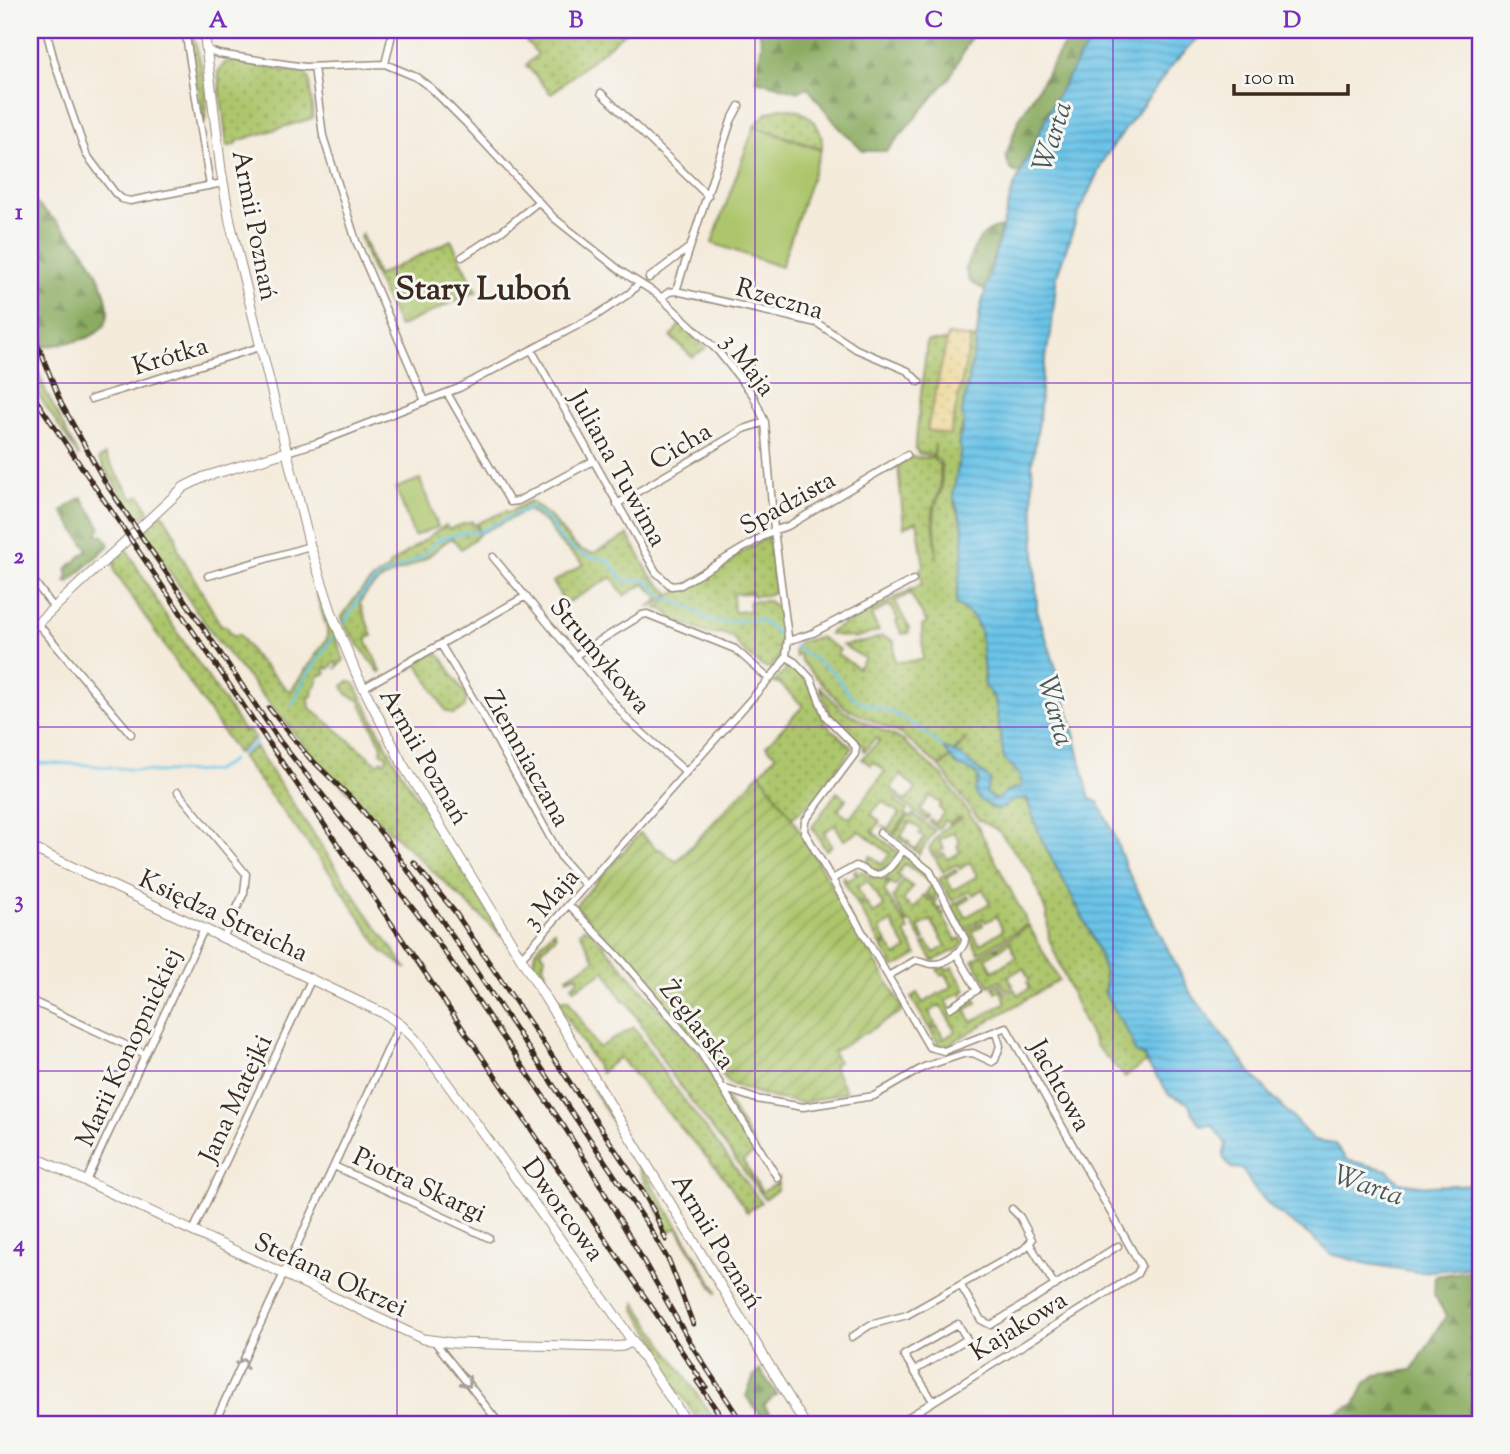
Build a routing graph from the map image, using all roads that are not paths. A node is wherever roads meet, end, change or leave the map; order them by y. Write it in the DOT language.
graph roads {
  1 [pos="46,30"];
  2 [pos="185,30"];
  3 [pos="204,30"];
  4 [pos="393,30"];
  5 [pos="208,50"];
  6 [pos="385,64"];
  7 [pos="314,67"];
  8 [pos="600,93"];
  9 [pos="739,106"];
  10 [pos="223,183"];
  11 [pos="210,186"];
  12 [pos="706,194"];
  13 [pos="538,202"];
  14 [pos="692,246"];
  15 [pos="462,257"];
  16 [pos="649,278"];
  17 [pos="639,283"];
  18 [pos="676,291"];
  19 [pos="661,298"];
  20 [pos="260,347"];
  21 [pos="532,351"];
  22 [pos="919,382"];
  23 [pos="447,393"];
  24 [pos="91,400"];
  25 [pos="425,401"];
  26 [pos="765,422"];
  27 [pos="286,452"];
  28 [pos="907,455"];
  29 [pos="593,461"];
  30 [pos="617,504"];
  31 [pos="774,530"];
  32 [pos="310,546"];
  33 [pos="493,557"];
  34 [pos="30,576"];
  35 [pos="208,576"];
  36 [pos="913,580"];
  37 [pos="686,582"];
  38 [pos="526,596"];
  39 [pos="54,608"];
  40 [pos="33,626"];
  41 [pos="788,641"];
  42 [pos="441,645"];
  43 [pos="576,655"];
  44 [pos="786,657"];
  45 [pos="769,679"];
  46 [pos="363,688"];
  47 [pos="131,734"];
  48 [pos="686,772"];
  49 [pos="178,792"];
  50 [pos="880,833"];
  51 [pos="30,847"];
  52 [pos="904,850"];
  53 [pos="832,879"];
  54 [pos="586,886"];
  55 [pos="569,905"];
  56 [pos="204,929"];
  57 [pos="223,938"];
  58 [pos="956,953"];
  59 [pos="521,958"];
  60 [pos="888,976"];
  61 [pos="311,980"];
  62 [pos="30,1000"];
  63 [pos="950,1008"];
  64 [pos="400,1023"];
  65 [pos="996,1033"];
  66 [pos="145,1054"];
  67 [pos="723,1088"];
  68 [pos="30,1155"];
  69 [pos="334,1166"];
  70 [pos="777,1177"];
  71 [pos="86,1181"];
  72 [pos="1012,1209"];
  73 [pos="192,1231"];
  74 [pos="489,1238"];
  75 [pos="1030,1244"];
  76 [pos="1118,1246"];
  77 [pos="1141,1268"];
  78 [pos="284,1275"];
  79 [pos="961,1286"];
  80 [pos="1055,1286"];
  81 [pos="852,1336"];
  82 [pos="434,1341"];
  83 [pos="633,1341"];
  84 [pos="914,1371"];
  85 [pos="933,1401"];
  86 [pos="214,1424"];
  87 [pos="500,1424"];
  88 [pos="688,1424"];
  89 [pos="805,1424"];
  90 [pos="905,1424"];
  1 -- 11 [label="street"];
  2 -- 11 [label="street, Armii Poznań"];
  3 -- 5 [label="street, Armii Poznań"];
  4 -- 6 [label="street"];
  5 -- 7 [label="street, 3 Maja"];
  5 -- 10 [label="street, Armii Poznań"];
  6 -- 7 [label="street, 3 Maja"];
  6 -- 13 [label="street, 3 Maja"];
  7 -- 25 [label="street"];
  8 -- 12 [label="street"];
  9 -- 12 [label="street"];
  10 -- 11 [label="street"];
  10 -- 20 [label="street, Armii Poznań"];
  12 -- 14 [label="street"];
  13 -- 15 [label="street"];
  13 -- 17 [label="street, 3 Maja"];
  14 -- 16 [label="street"];
  14 -- 18 [label="street"];
  17 -- 19 [label="street, 3 Maja"];
  17 -- 21 [label="street"];
  18 -- 19 [label="street"];
  18 -- 22 [label="street, Rzeczna"];
  19 -- 26 [label="street, 3 Maja"];
  20 -- 24 [label="street, Krótka"];
  20 -- 27 [label="street, Armii Poznań"];
  21 -- 23 [label="street"];
  21 -- 29 [label="street, Juliana Tuwima"];
  23 -- 25 [label="street"];
  23 -- 29 [label="street"];
  25 -- 27 [label="street"];
  26 -- 30 [label="street, Cicha"];
  26 -- 31 [label="street, 3 Maja"];
  27 -- 32 [label="street, Armii Poznań"];
  27 -- 39 [label="street"];
  28 -- 31 [label="street, Spadzista"];
  29 -- 30 [label="street, Juliana Tuwima"];
  30 -- 37 [label="street, Juliana Tuwima"];
  31 -- 37 [label="street, Spadzista"];
  31 -- 41 [label="street, 3 Maja"];
  32 -- 35 [label="street"];
  32 -- 46 [label="street, Armii Poznań"];
  33 -- 38 [label="street, Strumykowa"];
  34 -- 39 [label="street"];
  36 -- 41 [label="street"];
  38 -- 42 [label="street"];
  38 -- 43 [label="street, Strumykowa"];
  39 -- 40 [label="street"];
  40 -- 47 [label="street"];
  41 -- 44 [label="street, 3 Maja"];
  42 -- 46 [label="street"];
  42 -- 54 [label="street, Ziemniaczana"];
  43 -- 45 [label="street"];
  43 -- 48 [label="street, Strumykowa"];
  44 -- 45 [label="street, 3 Maja"];
  44 -- 53 [label="street, Jachtowa"];
  45 -- 48 [label="street, 3 Maja"];
  46 -- 59 [label="street, Armii Poznań"];
  48 -- 54 [label="street, 3 Maja"];
  49 -- 57 [label="street"];
  50 -- 52 [label="street"];
  51 -- 56 [label="street, Księdza Streicha"];
  52 -- 53 [label="street"];
  52 -- 58 [label="street"];
  53 -- 60 [label="street, Jachtowa"];
  54 -- 55 [label="street, 3 Maja"];
  55 -- 59 [label="street, 3 Maja"];
  55 -- 67 [label="street, Żeglarska"];
  56 -- 57 [label="street, Księdza Streicha"];
  56 -- 66 [label="street, Marii Konopnickiej"];
  57 -- 61 [label="street, Księdza Streicha"];
  58 -- 60 [label="street"];
  58 -- 63 [label="street"];
  59 -- 89 [label="street, Armii Poznań"];
  60 -- 65 [label="street, Jachtowa"];
  61 -- 64 [label="street, Księdza Streicha"];
  61 -- 73 [label="street, Jana Matejki"];
  62 -- 66 [label="street"];
  64 -- 69 [label="street"];
  64 -- 83 [label="street, Dworcowa"];
  65 -- 67 [label="street, Żeglarska"];
  65 -- 77 [label="street, Jachtowa"];
  66 -- 71 [label="street, Marii Konopnickiej"];
  67 -- 70 [label="street"];
  68 -- 71 [label="street, Stefana Okrzei"];
  69 -- 74 [label="street, Piotra Skargi"];
  69 -- 78 [label="street"];
  71 -- 73 [label="street, Stefana Okrzei"];
  72 -- 75 [label="street"];
  73 -- 78 [label="street, Stefana Okrzei"];
  75 -- 79 [label="street"];
  75 -- 80 [label="street"];
  76 -- 80 [label="street"];
  77 -- 85 [label="street, Kajakowa"];
  78 -- 82 [label="street, Stefana Okrzei"];
  86 -- 78 [label="street, one-way"];
  79 -- 80 [label="street"];
  79 -- 81 [label="street"];
  82 -- 83 [label="street, Stefana Okrzei"];
  82 -- 87 [label="street, one-way"];
  83 -- 88 [label="street, Dworcowa"];
  84 -- 84 [label="street"];
  84 -- 85 [label="street"];
  85 -- 90 [label="street, Kajakowa"];
}
